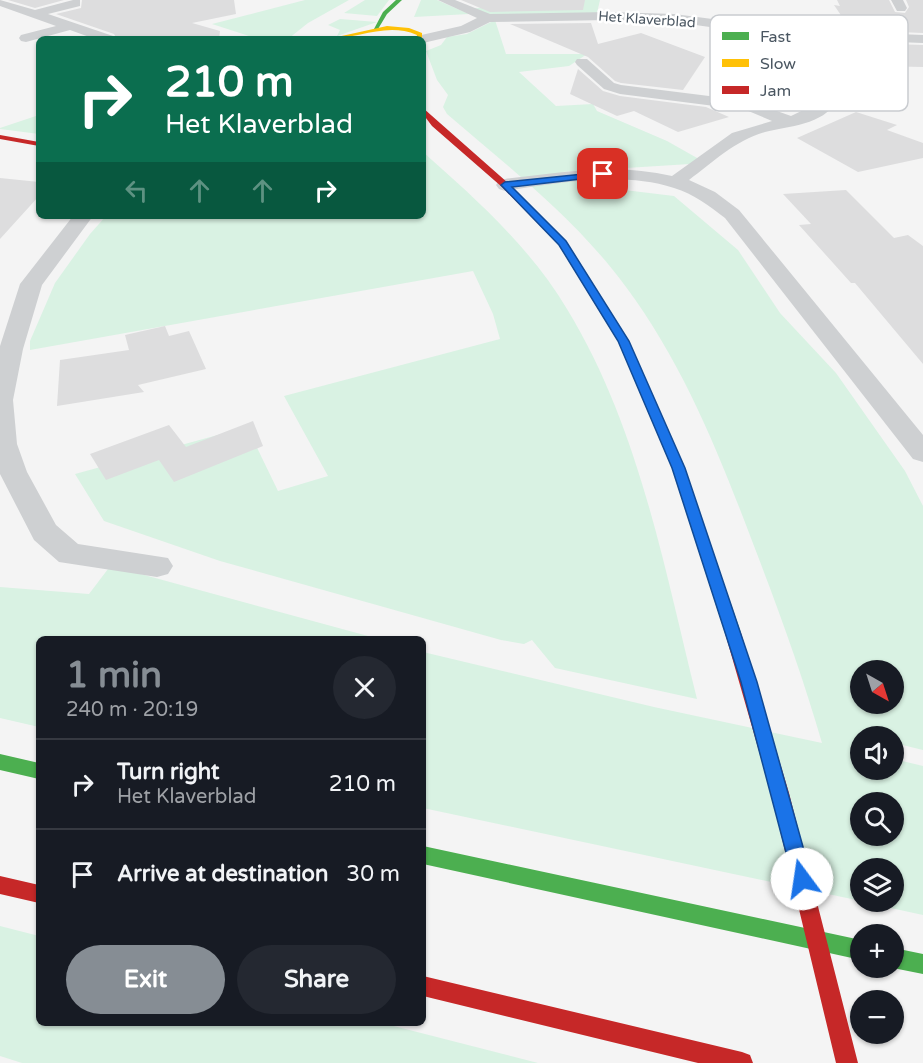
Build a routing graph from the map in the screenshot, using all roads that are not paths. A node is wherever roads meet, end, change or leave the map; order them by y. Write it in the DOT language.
graph roads {
  1 [pos="55,0"];
  2 [pos="399,0"];
  3 [pos="407,0"];
  4 [pos="444,0"];
  5 [pos="614,0"];
  6 [pos="0,3"];
  7 [pos="76,3"];
  8 [pos="20,9"];
  9 [pos="34,14"];
  10 [pos="609,16"];
  11 [pos="488,18"];
  12 [pos="710,24"];
  13 [pos="70,26"];
  14 [pos="376,28"];
  15 [pos="402,28"];
  16 [pos="99,36"];
  17 [pos="357,36"];
  18 [pos="417,36"];
  19 [pos="425,36"];
  20 [pos="26,38"];
  21 [pos="908,38"];
  22 [pos="923,39"];
  23 [pos="582,62"];
  24 [pos="710,101"];
  25 [pos="762,111"];
  26 [pos="816,111"];
  27 [pos="426,114"];
  28 [pos="788,121"];
  29 [pos="426,132"];
  30 [pos="0,137"];
  31 [pos="36,144"];
  32 [pos="676,182"];
  33 [pos="505,185"];
  34 [pos="81,219"];
  35 [pos="526,226"];
  36 [pos="580,275"];
  37 [pos="0,412"];
  38 [pos="923,453"];
  39 [pos="157,566"];
  40 [pos="0,762"];
  41 [pos="36,770"];
  42 [pos="426,856"];
  43 [pos="0,885"];
  44 [pos="36,893"];
  45 [pos="850,948"];
  46 [pos="904,960"];
  47 [pos="923,964"];
  48 [pos="426,988"];
  49 [pos="742,1063"];
  50 [pos="847,1063"];
  1 -- 8 [label="street"];
  2 -- 14 [label="main road"];
  3 -- 15 [label="main road"];
  4 -- 11 [label="street"];
  5 -- 10 [label="street"];
  6 -- 8 [label="street"];
  7 -- 9 [label="street"];
  8 -- 9 [label="street"];
  9 -- 13 [label="street"];
  10 -- 11 [label="street, Het Klaverblad"];
  10 -- 12 [label="street, Het Klaverblad"];
  11 -- 19 [label="street, Het Klaverblad"];
  13 -- 16 [label="street"];
  13 -- 20 [label="street"];
  14 -- 15 [label="main road"];
  14 -- 17 [label="main road"];
  15 -- 18 [label="main road"];
  21 -- 22 [label="street"];
  23 -- 24 [label="street"];
  25 -- 28 [label="street"];
  26 -- 28 [label="street, Het Klaverblad"];
  27 -- 33 [label="main road"];
  28 -- 32 [label="street, Het Klaverblad"];
  29 -- 33 [label="main road"];
  30 -- 31 [label="main road"];
  32 -- 33 [label="street"];
  32 -- 38 [label="street"];
  33 -- 36 [label="main road"];
  34 -- 37 [label="street"];
  35 -- 36 [label="main road"];
  36 -- 50 [label="main road"];
  37 -- 39 [label="street"];
  40 -- 41 [label="main road"];
  42 -- 45 [label="main road"];
  43 -- 44 [label="main road"];
  46 -- 47 [label="main road"];
  48 -- 49 [label="main road"];
}
